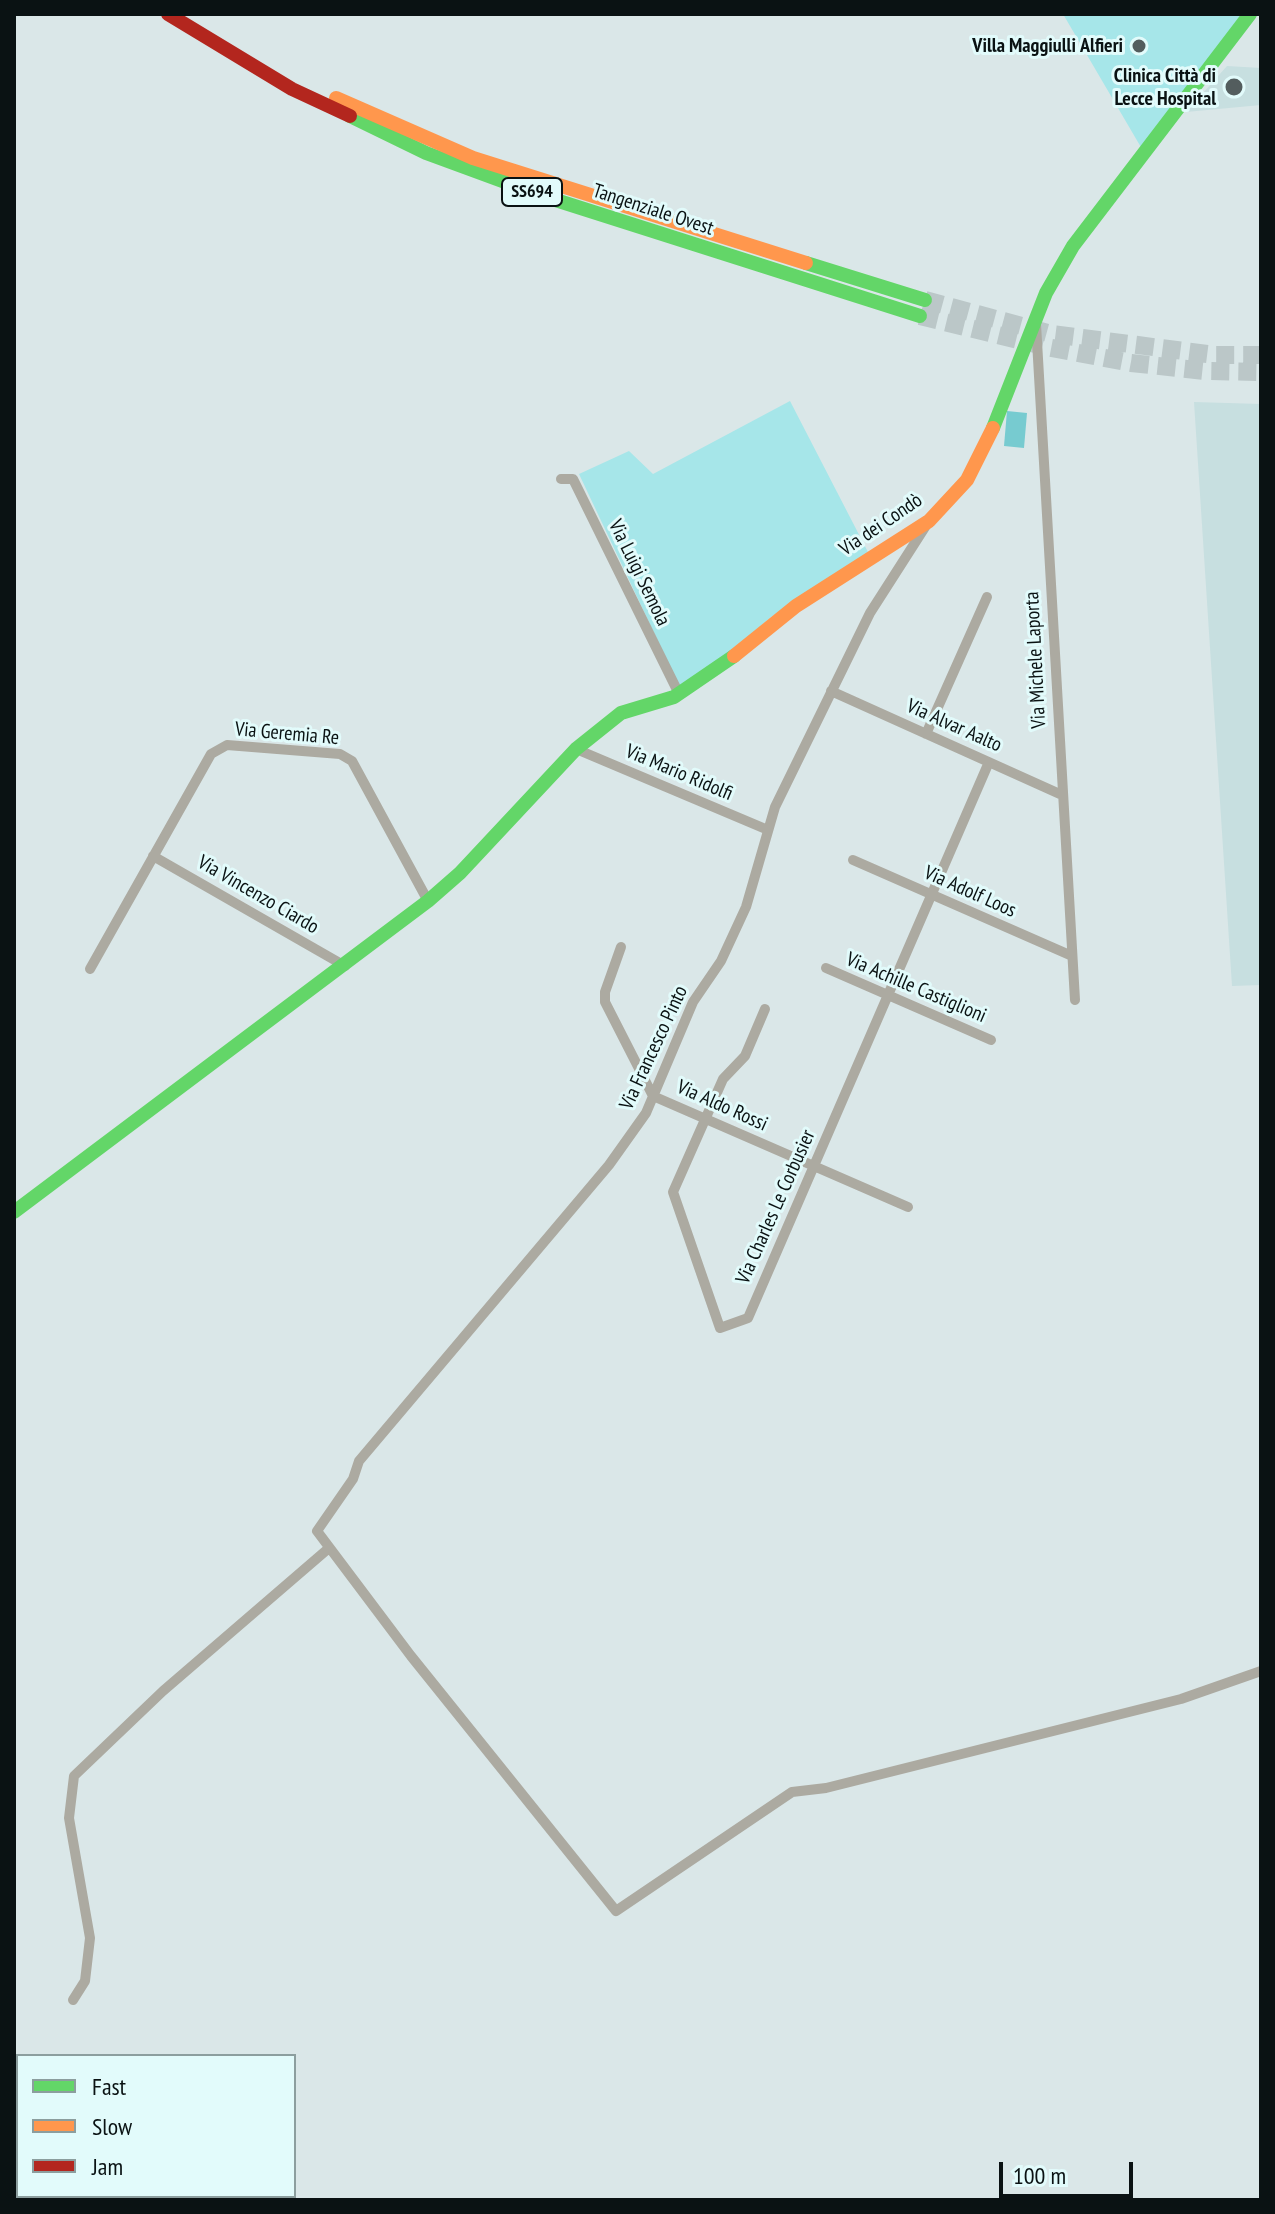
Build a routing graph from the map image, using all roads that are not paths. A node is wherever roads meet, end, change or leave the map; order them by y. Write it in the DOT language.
graph roads {
  1 [pos="168,14"];
  2 [pos="188,14"];
  3 [pos="1250,14"];
  4 [pos="925,300"];
  5 [pos="920,316"];
  6 [pos="1036,318"];
  7 [pos="561,479"];
  8 [pos="929,521"];
  9 [pos="987,597"];
  10 [pos="831,691"];
  11 [pos="679,694"];
  12 [pos="926,734"];
  13 [pos="576,749"];
  14 [pos="989,762"];
  15 [pos="1062,795"];
  16 [pos="768,830"];
  17 [pos="153,856"];
  18 [pos="853,860"];
  19 [pos="932,895"];
  20 [pos="428,901"];
  21 [pos="621,947"];
  22 [pos="1072,956"];
  23 [pos="345,966"];
  24 [pos="826,968"];
  25 [pos="90,969"];
  26 [pos="888,996"];
  27 [pos="1075,1000"];
  28 [pos="765,1009"];
  29 [pos="991,1040"];
  30 [pos="653,1096"];
  31 [pos="705,1119"];
  32 [pos="814,1167"];
  33 [pos="908,1207"];
  34 [pos="14,1212"];
  35 [pos="329,1548"];
  36 [pos="1261,1671"];
  37 [pos="73,2000"];
  1 -- 5 [label="main road, Tangenziale Ovest / SS694"];
  2 -- 4 [label="main road, Tangenziale Ovest / SS694"];
  3 -- 6 [label="main road, Via dei Condò"];
  6 -- 8 [label="main road, Via dei Condò"];
  6 -- 15 [label="street, Via Michele Laporta"];
  7 -- 11 [label="street, Via Luigi Semola"];
  8 -- 10 [label="street, Via Francesco Pinto"];
  8 -- 11 [label="main road, Via dei Condò"];
  9 -- 12 [label="street"];
  10 -- 12 [label="street, Via Alvar Aalto"];
  10 -- 16 [label="street, Via Francesco Pinto"];
  11 -- 13 [label="main road, Via dei Condò"];
  12 -- 14 [label="street, Via Alvar Aalto"];
  13 -- 16 [label="street, Via Mario Ridolfi"];
  13 -- 20 [label="main road, Via dei Condò"];
  14 -- 15 [label="street, Via Alvar Aalto"];
  14 -- 19 [label="street, Via Charles Le Corbusier"];
  15 -- 22 [label="street, Via Michele Laporta"];
  16 -- 30 [label="street, Via Francesco Pinto"];
  17 -- 20 [label="street, Via Geremia Re"];
  17 -- 23 [label="street, Via Vincenzo Ciardo"];
  17 -- 25 [label="street, Via Geremia Re"];
  18 -- 19 [label="street, Via Adolf Loos"];
  19 -- 22 [label="street, Via Adolf Loos"];
  19 -- 26 [label="street, Via Charles Le Corbusier"];
  20 -- 23 [label="main road, Via dei Condò"];
  21 -- 30 [label="street"];
  22 -- 27 [label="street, Via Michele Laporta"];
  23 -- 34 [label="main road, Via dei Condò"];
  24 -- 26 [label="street, Via Achille Castiglioni"];
  26 -- 29 [label="street, Via Achille Castiglioni"];
  26 -- 32 [label="street, Via Charles Le Corbusier"];
  28 -- 31 [label="street, Via Charles Le Corbusier"];
  30 -- 31 [label="street, Via Aldo Rossi"];
  30 -- 35 [label="street, Via Francesco Pinto"];
  31 -- 32 [label="street, Via Aldo Rossi"];
  31 -- 32 [label="street, Via Charles Le Corbusier"];
  32 -- 33 [label="street, Via Aldo Rossi"];
  35 -- 36 [label="street"];
  35 -- 37 [label="street"];
}
